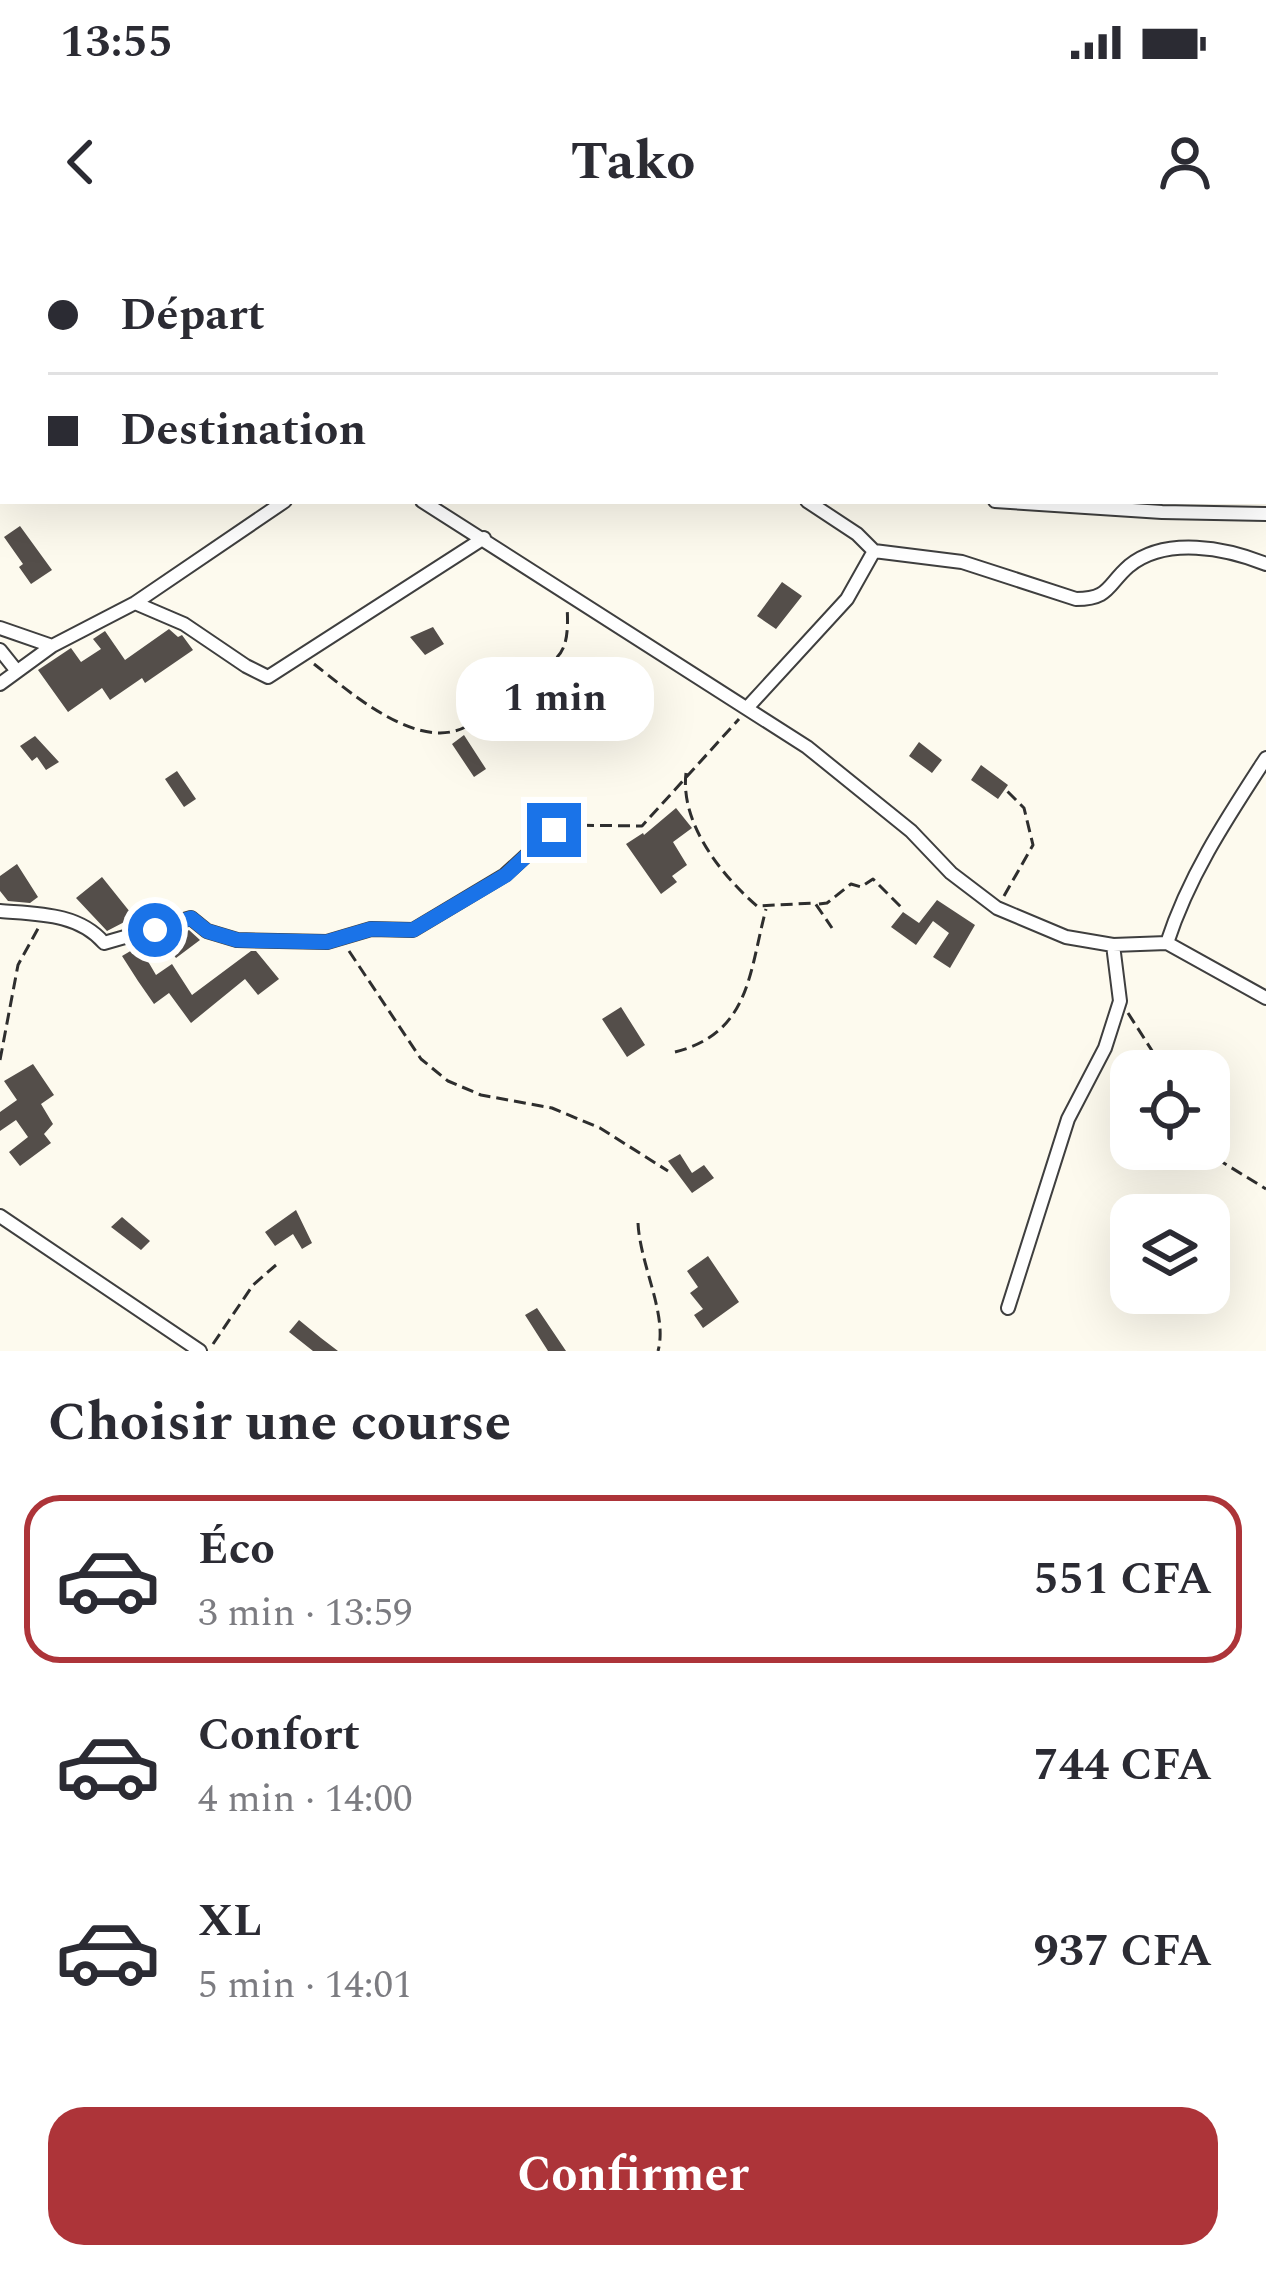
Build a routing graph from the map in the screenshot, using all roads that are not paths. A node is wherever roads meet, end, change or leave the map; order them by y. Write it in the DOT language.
graph roads {
  1 [pos="281,504"];
  2 [pos="427,504"];
  3 [pos="812,504"];
  4 [pos="1041,504"];
  5 [pos="1266,514"];
  6 [pos="484,538"];
  7 [pos="874,551"];
  8 [pos="1266,564"];
  9 [pos="135,603"];
  10 [pos="0,628"];
  11 [pos="52,646"];
  12 [pos="0,650"];
  13 [pos="16,670"];
  14 [pos="0,684"];
  15 [pos="747,708"];
  16 [pos="1266,758"];
  17 [pos="554,830"];
  18 [pos="0,911"];
  19 [pos="1167,944"];
  20 [pos="1113,945"];
  21 [pos="1266,998"];
  22 [pos="0,1216"];
  23 [pos="1008,1308"];
  24 [pos="204,1351"];
  1 -- 9 [label="street"];
  2 -- 6 [label="street"];
  3 -- 7 [label="street"];
  4 -- 5 [label="street"];
  6 -- 9 [label="street"];
  6 -- 15 [label="street"];
  7 -- 8 [label="street"];
  7 -- 15 [label="street"];
  9 -- 11 [label="street"];
  10 -- 11 [label="street"];
  11 -- 13 [label="street"];
  12 -- 13 [label="street"];
  13 -- 14 [label="street"];
  15 -- 20 [label="street"];
  16 -- 19 [label="street"];
  17 -- 18 [label="street"];
  19 -- 20 [label="street"];
  19 -- 21 [label="street"];
  20 -- 23 [label="street"];
  22 -- 24 [label="street"];
}
